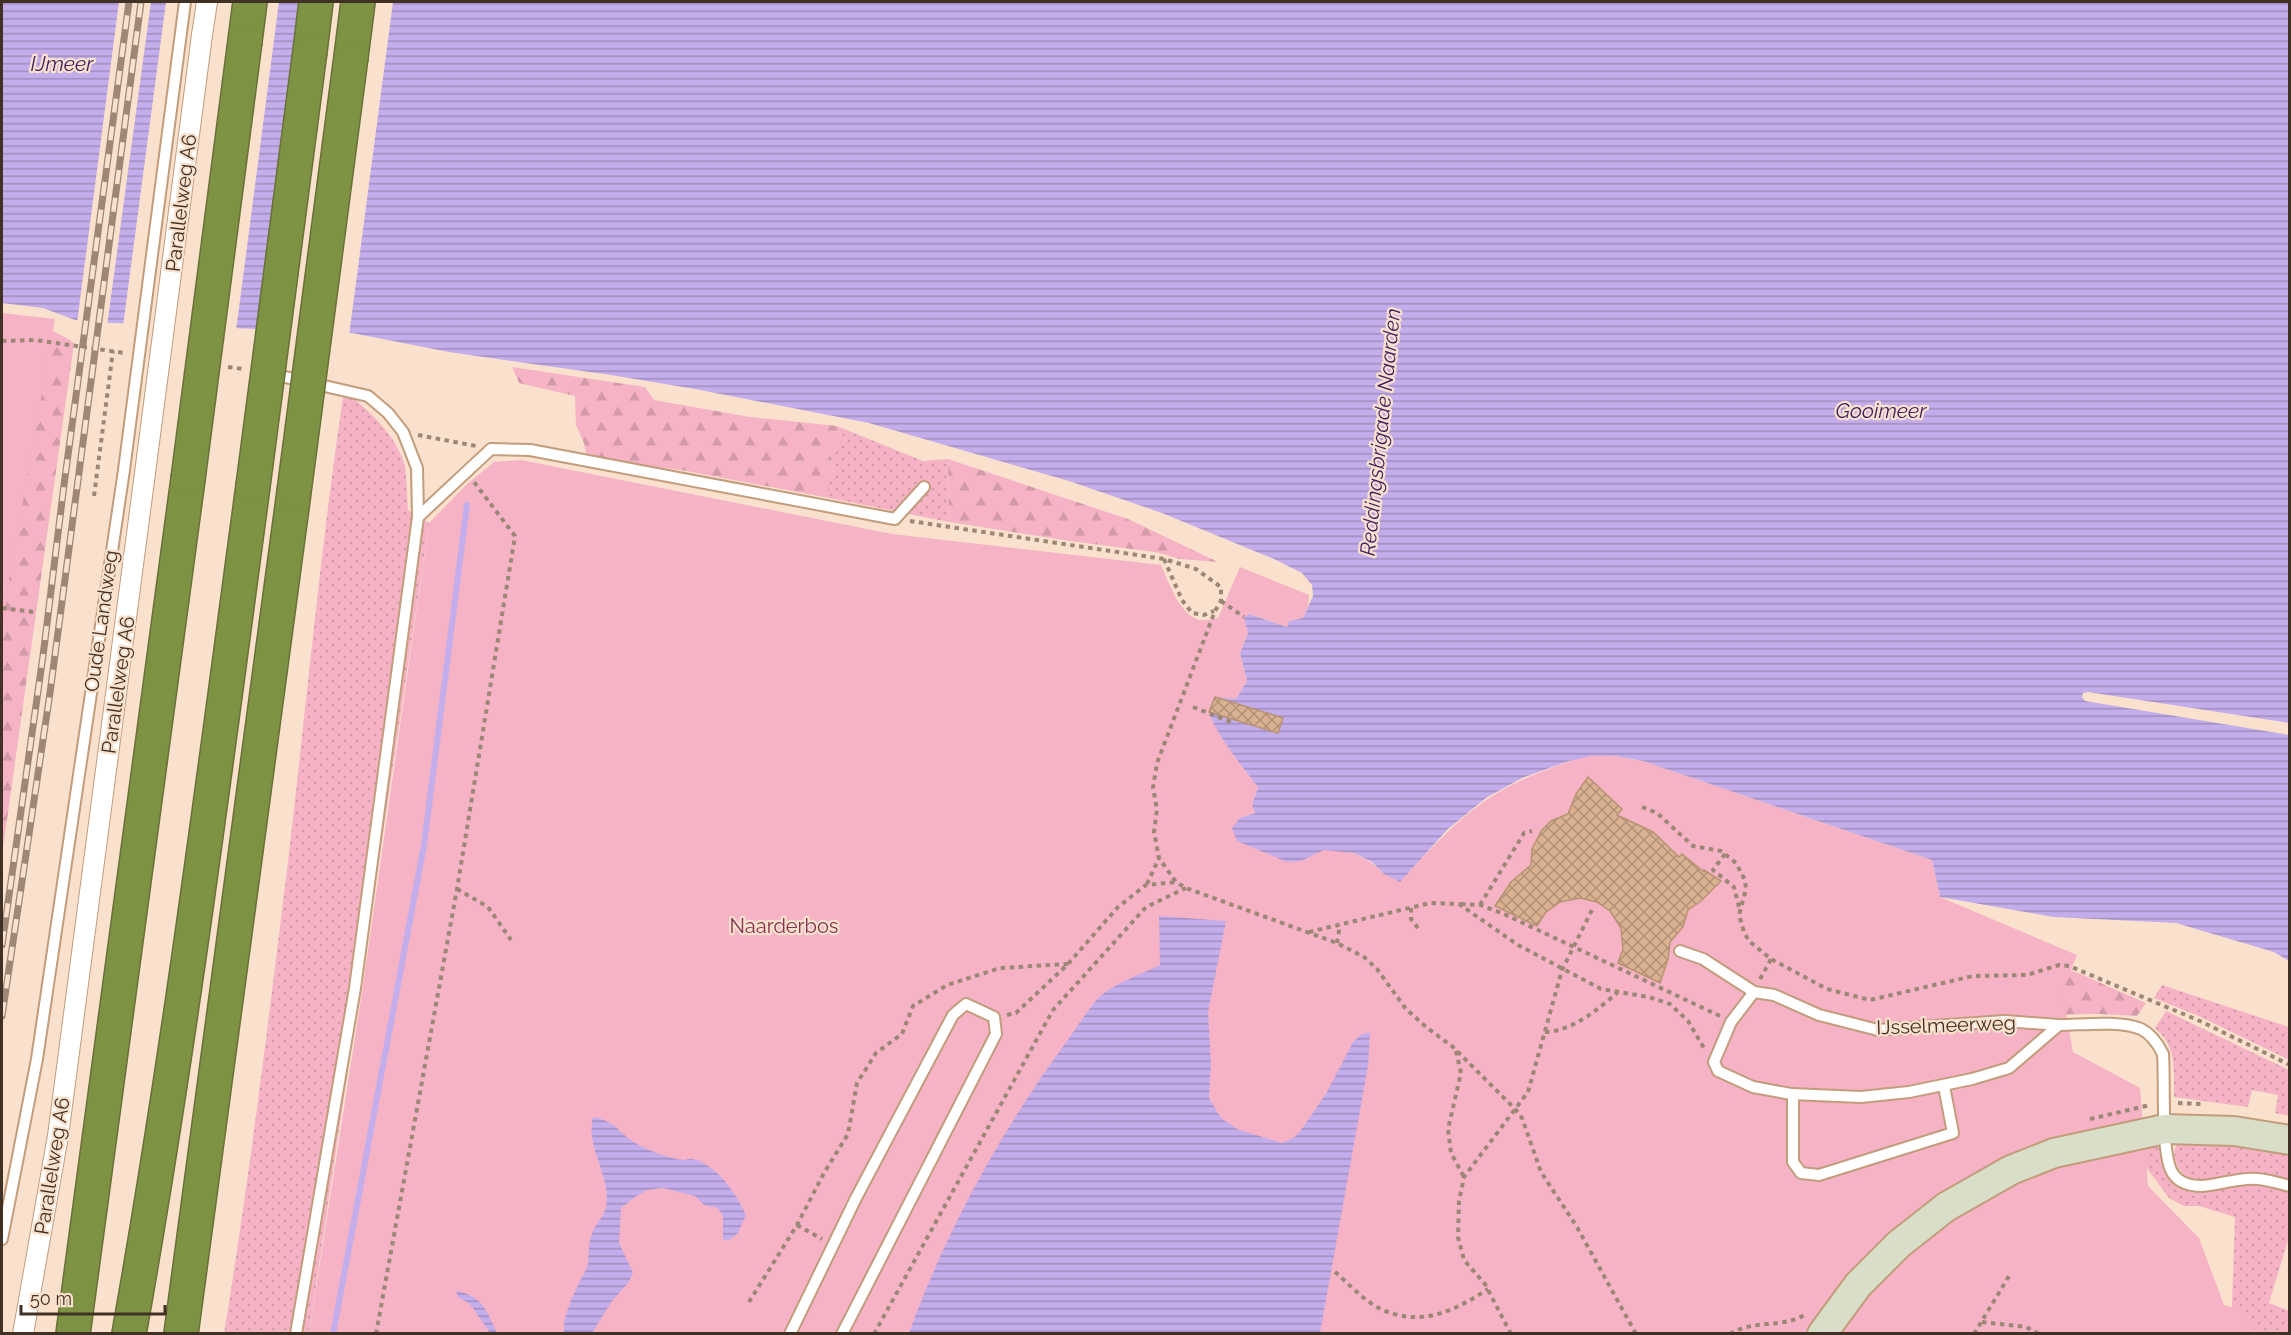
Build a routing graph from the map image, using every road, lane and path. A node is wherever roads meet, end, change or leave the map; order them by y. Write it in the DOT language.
graph roads {
  1 [pos="185,2"];
  2 [pos="207,2"];
  3 [pos="250,2"];
  4 [pos="316,2"];
  5 [pos="358,2"];
  6 [pos="113,351"];
  7 [pos="263,372"];
  8 [pos="403,432"];
  9 [pos="491,449"];
  10 [pos="466,472"];
  11 [pos="924,487"];
  12 [pos="94,496"];
  13 [pos="418,517"];
  14 [pos="894,519"];
  15 [pos="1164,559"];
  16 [pos="1221,601"];
  17 [pos="2,608"];
  18 [pos="1215,611"];
  19 [pos="34,612"];
  20 [pos="1244,617"];
  21 [pos="1193,707"];
  22 [pos="1231,722"];
  23 [pos="1642,807"];
  24 [pos="1532,831"];
  25 [pos="1725,854"];
  26 [pos="1159,858"];
  27 [pos="1176,882"];
  28 [pos="1146,885"];
  29 [pos="1186,888"];
  30 [pos="457,889"];
  31 [pos="1459,904"];
  32 [pos="1480,905"];
  33 [pos="1411,908"];
  34 [pos="1593,908"];
  35 [pos="1739,908"];
  36 [pos="1340,925"];
  37 [pos="1418,928"];
  38 [pos="1308,932"];
  39 [pos="511,939"];
  40 [pos="1337,943"];
  41 [pos="1574,947"];
  42 [pos="1680,951"];
  43 [pos="1771,959"];
  44 [pos="1068,964"];
  45 [pos="1562,970"];
  46 [pos="1754,992"];
  47 [pos="1618,993"];
  48 [pos="994,1017"];
  49 [pos="1731,1022"];
  50 [pos="2059,1025"];
  51 [pos="1545,1032"];
  52 [pos="1456,1050"];
  53 [pos="1714,1062"];
  54 [pos="2289,1065"];
  55 [pos="1944,1086"];
  56 [pos="1793,1094"];
  57 [pos="1516,1110"];
  58 [pos="2165,1129"];
  59 [pos="2289,1140"];
  60 [pos="1464,1177"];
  61 [pos="2289,1186"];
  62 [pos="798,1225"];
  63 [pos="2,1239"];
  64 [pos="833,1245"];
  65 [pos="1335,1272"];
  66 [pos="2009,1276"];
  67 [pos="1488,1289"];
  68 [pos="749,1302"];
  69 [pos="1982,1322"];
  70 [pos="23,1334"];
  71 [pos="74,1334"];
  72 [pos="129,1334"];
  73 [pos="181,1334"];
  74 [pos="296,1334"];
  75 [pos="376,1334"];
  76 [pos="790,1334"];
  77 [pos="842,1334"];
  78 [pos="874,1334"];
  79 [pos="1512,1334"];
  80 [pos="1636,1334"];
  81 [pos="1822,1334"];
  82 [pos="1974,1334"];
  83 [pos="2039,1334"];
  1 -- 63 [label="lane, Oude Landweg, bridge"];
  2 -- 70 [label="street, Parallelweg A6, bridge"];
  3 -- 71 [label="highway, bridge"];
  4 -- 72 [label="highway, bridge"];
  5 -- 73 [label="highway, bridge"];
  6 -- 12 [label="path"];
  7 -- 8 [label="lane"];
  8 -- 9 [label="path"];
  8 -- 13 [label="lane"];
  9 -- 10 [label="lane"];
  9 -- 14 [label="lane"];
  10 -- 13 [label="lane"];
  10 -- 30 [label="path"];
  11 -- 14 [label="lane"];
  13 -- 74 [label="lane"];
  14 -- 15 [label="path"];
  15 -- 16 [label="path"];
  15 -- 18 [label="path"];
  16 -- 18 [label="path"];
  16 -- 20 [label="path"];
  17 -- 19 [label="path"];
  18 -- 26 [label="path"];
  21 -- 22 [label="path"];
  23 -- 25 [label="path"];
  24 -- 32 [label="path"];
  25 -- 35 [label="path"];
  25 -- 35 [label="path"];
  26 -- 27 [label="path"];
  26 -- 28 [label="path"];
  27 -- 28 [label="path"];
  27 -- 29 [label="path"];
  28 -- 44 [label="path"];
  29 -- 38 [label="path"];
  29 -- 78 [label="path"];
  30 -- 39 [label="path"];
  30 -- 75 [label="path"];
  31 -- 32 [label="path"];
  31 -- 33 [label="path"];
  31 -- 45 [label="path"];
  32 -- 41 [label="path"];
  33 -- 36 [label="path"];
  33 -- 37 [label="path"];
  34 -- 41 [label="path"];
  35 -- 43 [label="path"];
  36 -- 38 [label="path"];
  36 -- 40 [label="path"];
  38 -- 40 [label="path"];
  40 -- 52 [label="path"];
  41 -- 45 [label="path"];
  41 -- 49 [label="path"];
  42 -- 46 [label="lane"];
  43 -- 46 [label="path"];
  43 -- 54 [label="path"];
  44 -- 48 [label="path"];
  44 -- 62 [label="path"];
  45 -- 47 [label="path"];
  45 -- 51 [label="path"];
  46 -- 49 [label="lane"];
  46 -- 50 [label="lane, IJsselmeerweg"];
  47 -- 51 [label="path"];
  47 -- 53 [label="path"];
  48 -- 64 [label="lane"];
  48 -- 77 [label="lane"];
  49 -- 53 [label="lane"];
  50 -- 55 [label="lane, IJsselmeerweg"];
  50 -- 58 [label="lane, IJsselmeerweg"];
  51 -- 57 [label="path"];
  52 -- 57 [label="path"];
  52 -- 60 [label="path"];
  53 -- 56 [label="lane, IJsselmeerweg"];
  55 -- 56 [label="lane, IJsselmeerweg"];
  55 -- 56 [label="lane"];
  57 -- 60 [label="path"];
  57 -- 80 [label="path"];
  58 -- 59 [label="main road"];
  58 -- 61 [label="lane, IJsselmeerweg"];
  58 -- 81 [label="main road"];
  60 -- 67 [label="path"];
  62 -- 64 [label="path"];
  62 -- 68 [label="path"];
  64 -- 76 [label="lane"];
  65 -- 67 [label="path"];
  66 -- 69 [label="path"];
  67 -- 79 [label="path"];
  69 -- 82 [label="path"];
  69 -- 83 [label="path"];
}
